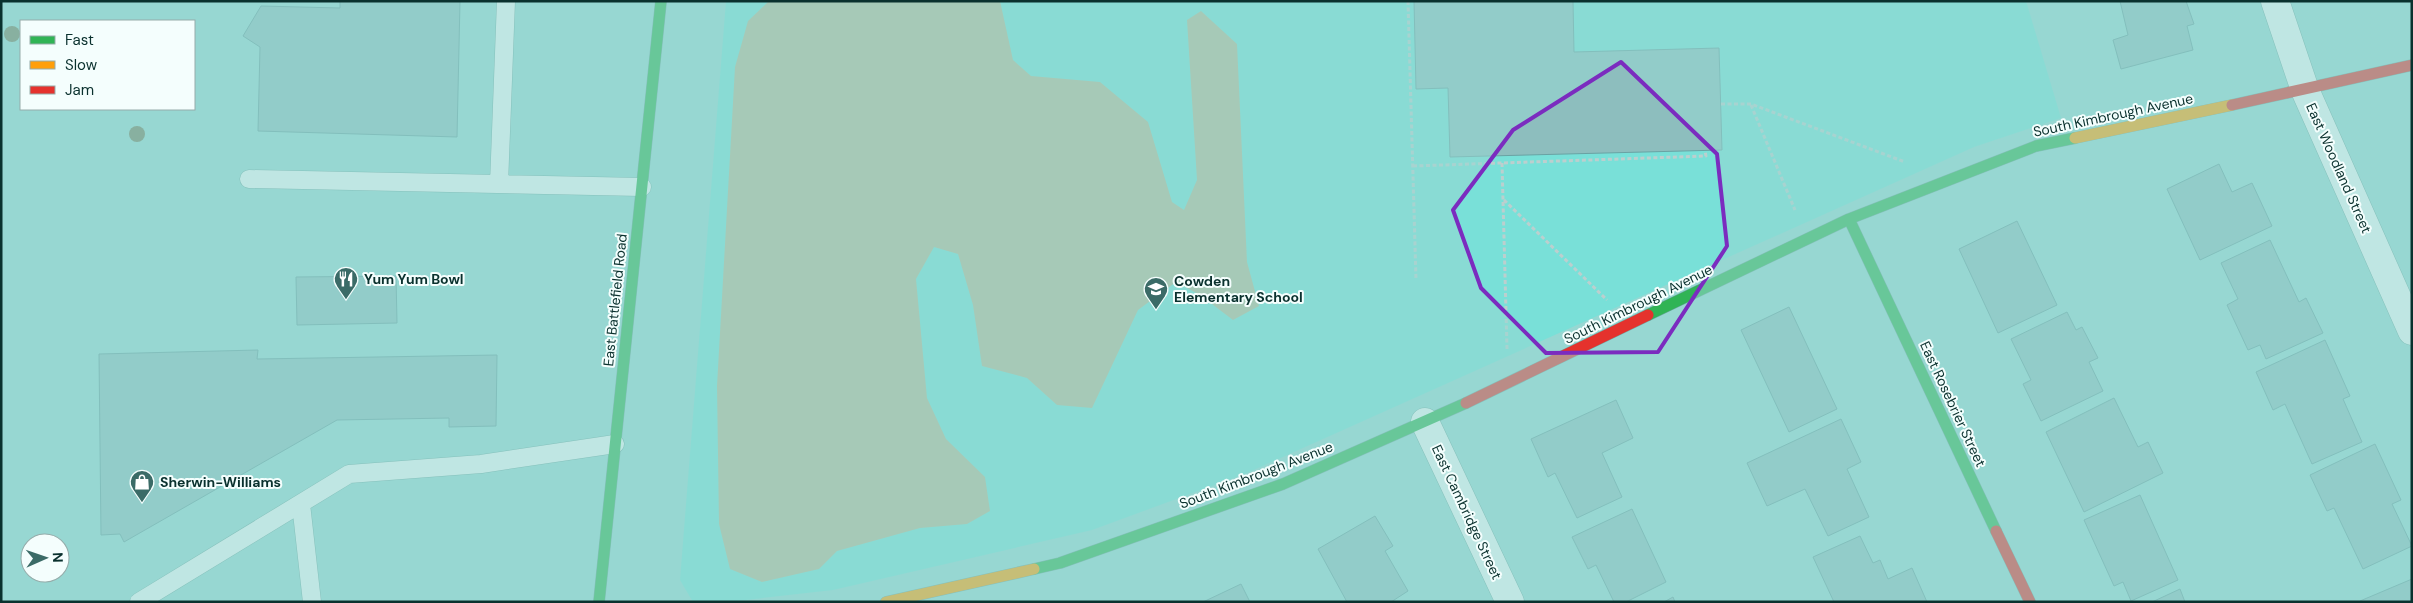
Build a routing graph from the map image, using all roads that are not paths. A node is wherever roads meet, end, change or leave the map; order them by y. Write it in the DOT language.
graph roads {
  1 [pos="506,1"];
  2 [pos="661,1"];
  3 [pos="2275,1"];
  4 [pos="2412,65"];
  5 [pos="2305,90"];
  6 [pos="249,179"];
  7 [pos="499,184"];
  8 [pos="642,187"];
  9 [pos="1849,219"];
  10 [pos="2412,331"];
  11 [pos="1425,422"];
  12 [pos="615,444"];
  13 [pos="301,504"];
  14 [pos="912,599"];
  15 [pos="139,602"];
  16 [pos="312,602"];
  17 [pos="599,602"];
  18 [pos="886,602"];
  19 [pos="1510,602"];
  20 [pos="2030,602"];
  1 -- 7 [label="lane"];
  2 -- 8 [label="street, East Battlefield Road"];
  3 -- 5 [label="street, East Woodland Street"];
  4 -- 5 [label="street, South Kimbrough Avenue"];
  5 -- 9 [label="street, South Kimbrough Avenue"];
  5 -- 10 [label="street, East Woodland Street"];
  6 -- 7 [label="lane"];
  7 -- 8 [label="lane"];
  8 -- 12 [label="street, East Battlefield Road"];
  9 -- 11 [label="street, South Kimbrough Avenue"];
  9 -- 20 [label="street, East Rosebrier Street"];
  11 -- 14 [label="street, South Kimbrough Avenue"];
  11 -- 19 [label="street, East Cambridge Street"];
  12 -- 13 [label="lane"];
  12 -- 17 [label="street, East Battlefield Road"];
  13 -- 15 [label="lane"];
  13 -- 16 [label="lane"];
  14 -- 18 [label="street, South Kimbrough Avenue"];
}
